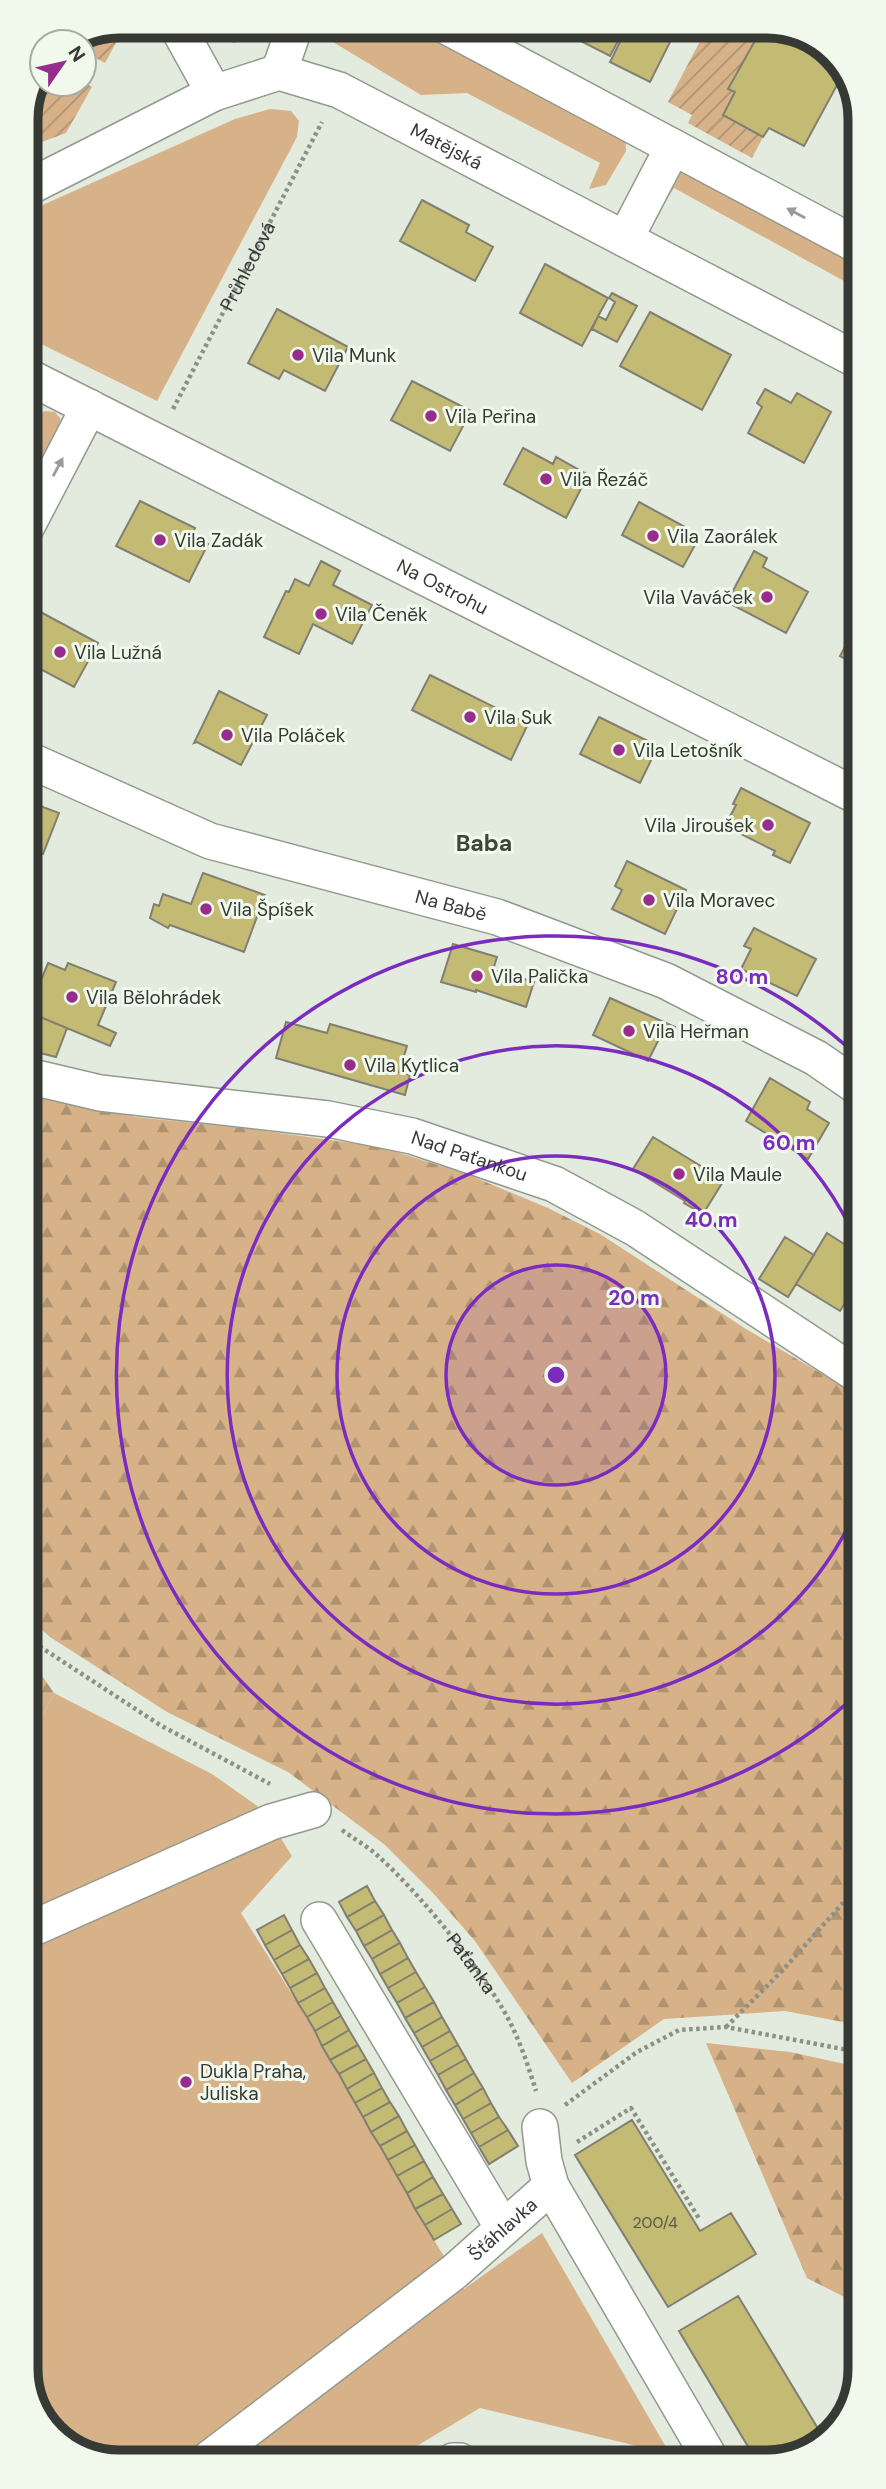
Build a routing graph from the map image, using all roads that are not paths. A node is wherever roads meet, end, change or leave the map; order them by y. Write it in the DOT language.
graph roads {
  1 [pos="184,38"];
  2 [pos="291,38"];
  3 [pos="470,39"];
  4 [pos="279,72"];
  5 [pos="214,93"];
  6 [pos="673,147"];
  7 [pos="39,182"];
  8 [pos="625,239"];
  9 [pos="847,239"];
  10 [pos="847,355"];
  11 [pos="39,390"];
  12 [pos="89,407"];
  13 [pos="39,503"];
  14 [pos="39,763"];
  15 [pos="847,790"];
  16 [pos="39,1078"];
  17 [pos="847,1079"];
  18 [pos="847,1368"];
  19 [pos="313,1810"];
  20 [pos="319,1920"];
  21 [pos="38,1926"];
  22 [pos="540,2127"];
  23 [pos="551,2186"];
  24 [pos="503,2228"];
  25 [pos="221,2450"];
  26 [pos="705,2450"];
  1 -- 5 [label="street"];
  2 -- 4 [label="street"];
  3 -- 6 [label="street"];
  4 -- 5 [label="street"];
  4 -- 8 [label="street, Matějská"];
  5 -- 7 [label="street"];
  6 -- 8 [label="street"];
  9 -- 6 [label="street, one-way"];
  8 -- 10 [label="street, Matějská"];
  11 -- 12 [label="street, Na Ostrohu"];
  13 -- 12 [label="street, one-way"];
  12 -- 15 [label="street, Na Ostrohu"];
  14 -- 17 [label="street, Na Babě"];
  16 -- 18 [label="street, Nad Paťankou"];
  19 -- 21 [label="street"];
  20 -- 24 [label="street"];
  22 -- 23 [label="street"];
  23 -- 24 [label="street, Šťáhlavka"];
  23 -- 26 [label="street"];
  24 -- 25 [label="street, Šťáhlavka"];
}
